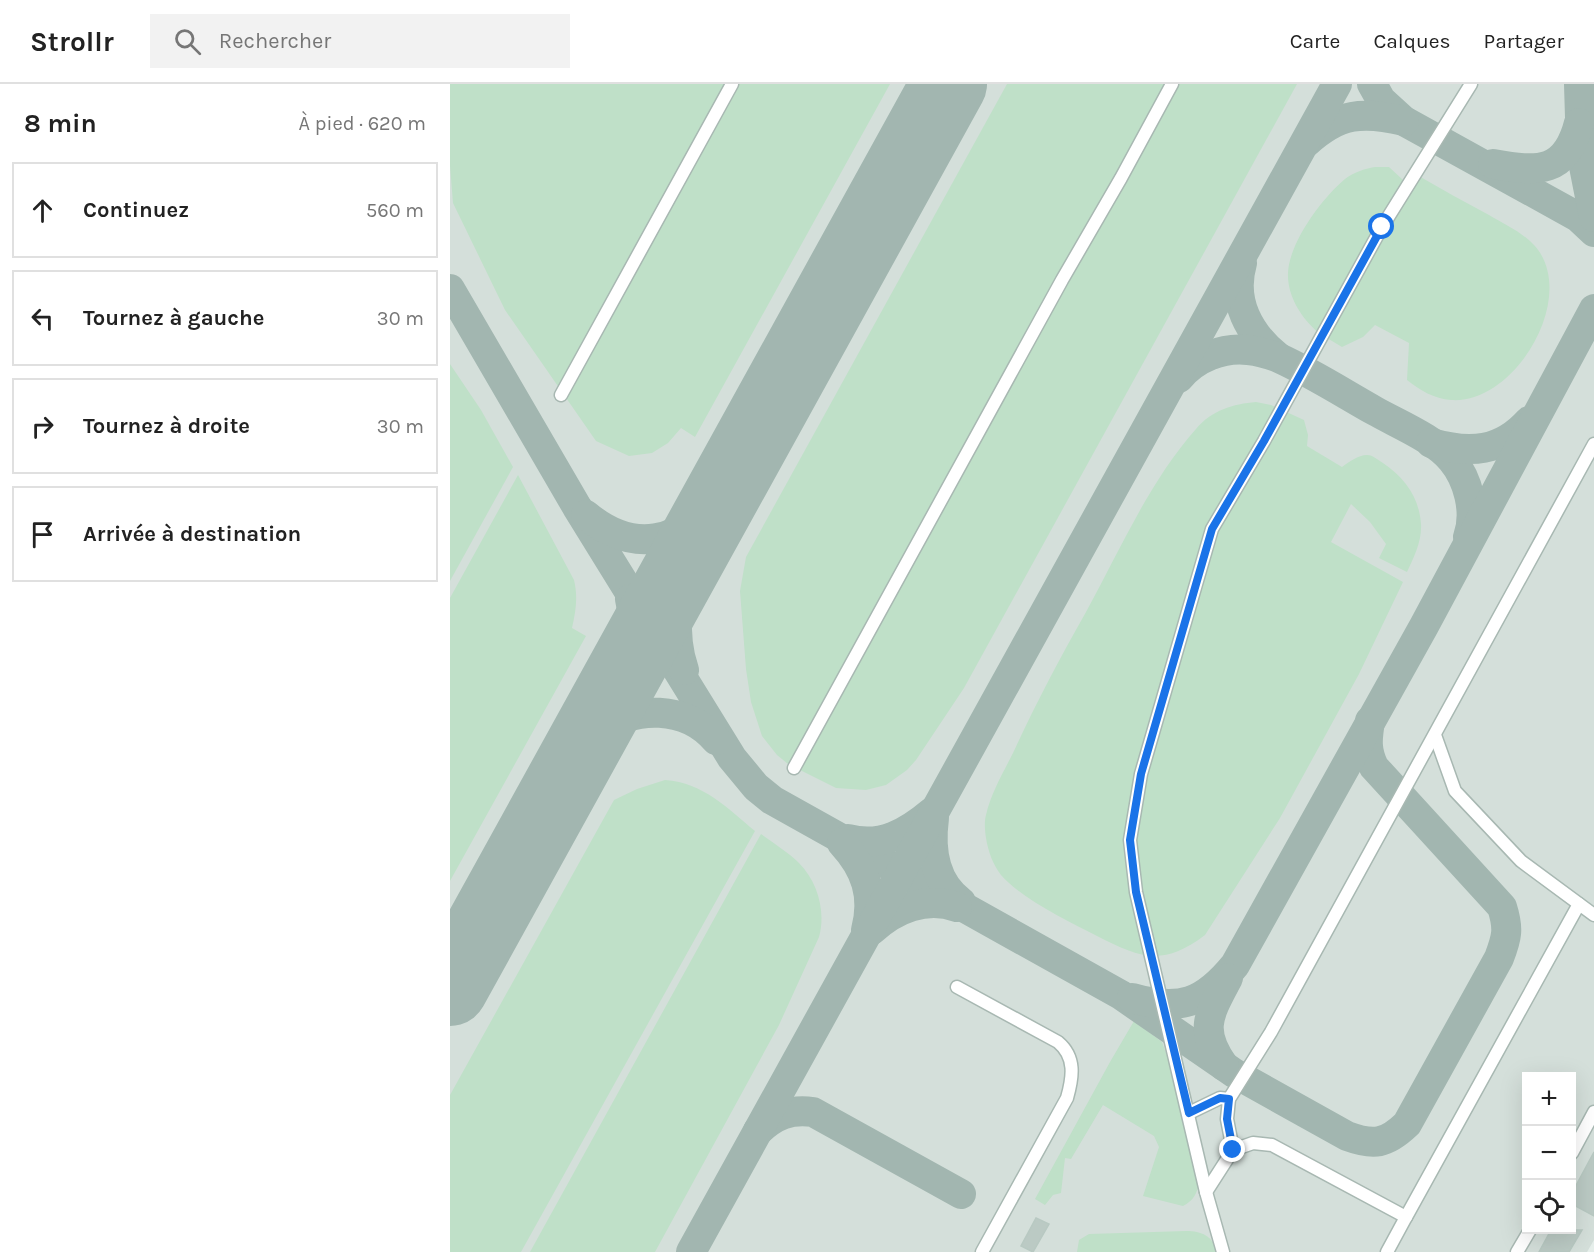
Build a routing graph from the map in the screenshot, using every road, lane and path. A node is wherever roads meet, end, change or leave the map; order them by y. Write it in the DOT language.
graph roads {
  1 [pos="732,84"];
  2 [pos="1172,84"];
  3 [pos="1471,84"];
  4 [pos="561,395"];
  5 [pos="1594,444"];
  6 [pos="1435,735"];
  7 [pos="794,768"];
  8 [pos="1579,904"];
  9 [pos="1594,915"];
  10 [pos="957,987"];
  11 [pos="1229,1099"];
  12 [pos="1189,1113"];
  13 [pos="1594,1113"];
  14 [pos="1576,1146"];
  15 [pos="1233,1150"];
  16 [pos="1206,1192"];
  17 [pos="1406,1217"];
  18 [pos="1528,1234"];
  19 [pos="982,1252"];
  20 [pos="1223,1252"];
  21 [pos="1387,1252"];
  22 [pos="1517,1252"];
  1 -- 4 [label="lane"];
  2 -- 7 [label="lane"];
  3 -- 12 [label="lane"];
  5 -- 6 [label="lane"];
  6 -- 8 [label="lane"];
  6 -- 11 [label="lane"];
  8 -- 9 [label="lane"];
  8 -- 17 [label="lane"];
  10 -- 19 [label="lane"];
  11 -- 12 [label="lane"];
  11 -- 15 [label="lane"];
  12 -- 16 [label="lane"];
  13 -- 14 [label="lane"];
  15 -- 16 [label="lane"];
  15 -- 17 [label="lane"];
  16 -- 20 [label="lane"];
  17 -- 21 [label="lane"];
  18 -- 22 [label="lane"];
}
